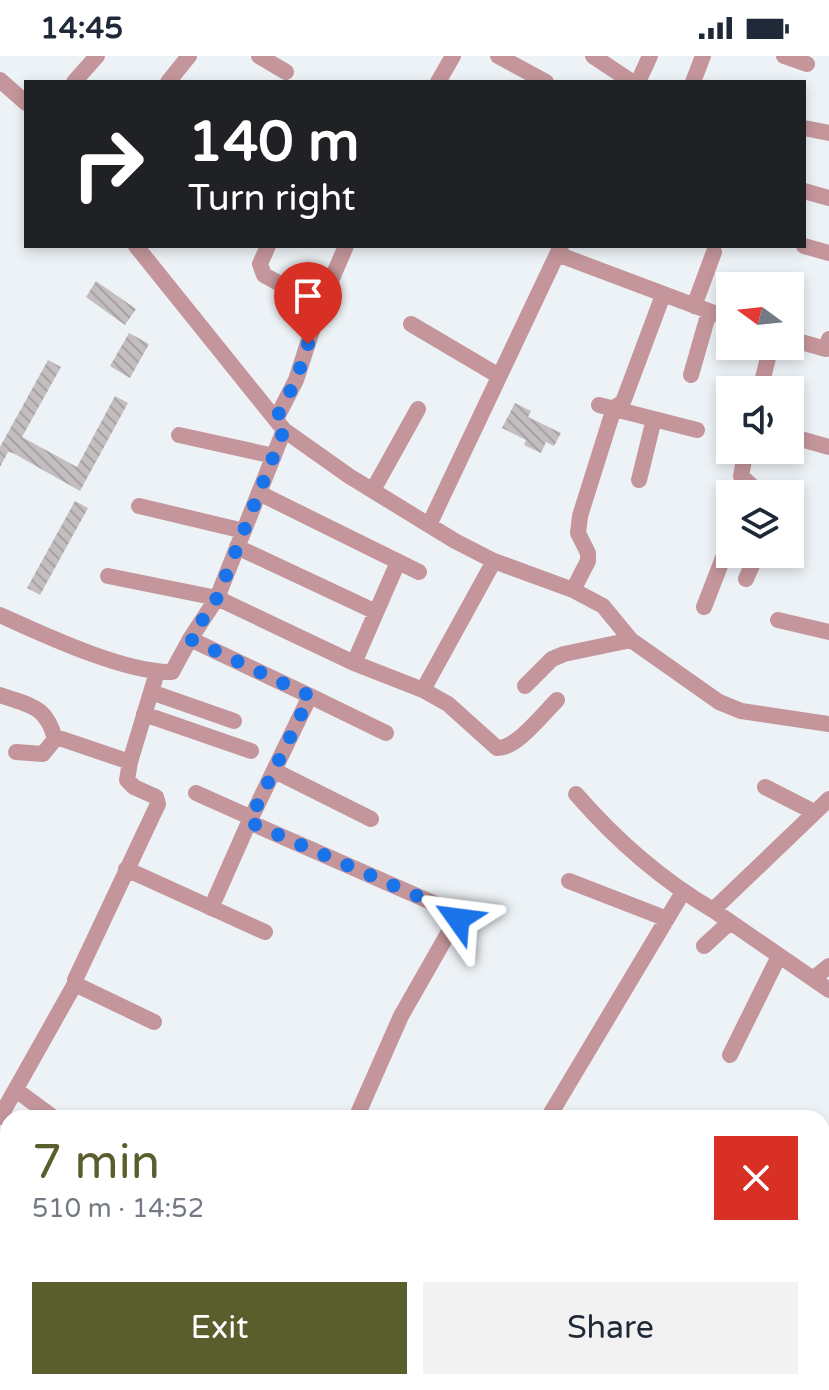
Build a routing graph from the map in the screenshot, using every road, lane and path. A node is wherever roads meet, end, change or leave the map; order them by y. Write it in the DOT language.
graph roads {
  1 [pos="97,56"];
  2 [pos="189,56"];
  3 [pos="259,56"];
  4 [pos="453,56"];
  5 [pos="498,56"];
  6 [pos="593,56"];
  7 [pos="650,56"];
  8 [pos="703,56"];
  9 [pos="784,56"];
  10 [pos="807,64"];
  11 [pos="286,72"];
  12 [pos="0,80"];
  13 [pos="76,80"];
  14 [pos="170,80"];
  15 [pos="439,80"];
  16 [pos="542,80"];
  17 [pos="632,80"];
  18 [pos="636,80"];
  19 [pos="694,80"];
  20 [pos="24,101"];
  21 [pos="806,128"];
  22 [pos="829,133"];
  23 [pos="806,192"];
  24 [pos="829,198"];
  25 [pos="806,247"];
  26 [pos="138,248"];
  27 [pos="267,248"];
  28 [pos="343,248"];
  29 [pos="560,248"];
  30 [pos="714,252"];
  31 [pos="829,253"];
  32 [pos="663,295"];
  33 [pos="320,306"];
  34 [pos="702,309"];
  35 [pos="716,314"];
  36 [pos="411,324"];
  37 [pos="829,339"];
  38 [pos="804,343"];
  39 [pos="691,375"];
  40 [pos="499,376"];
  41 [pos="606,406"];
  42 [pos="418,409"];
  43 [pos="654,419"];
  44 [pos="280,424"];
  45 [pos="697,430"];
  46 [pos="179,435"];
  47 [pos="804,440"];
  48 [pos="829,447"];
  49 [pos="274,456"];
  50 [pos="639,480"];
  51 [pos="373,490"];
  52 [pos="259,493"];
  53 [pos="139,506"];
  54 [pos="429,525"];
  55 [pos="244,531"];
  56 [pos="237,547"];
  57 [pos="494,561"];
  58 [pos="398,562"];
  59 [pos="719,568"];
  60 [pos="751,568"];
  61 [pos="419,572"];
  62 [pos="108,576"];
  63 [pos="746,579"];
  64 [pos="573,590"];
  65 [pos="217,598"];
  66 [pos="704,607"];
  67 [pos="376,612"];
  68 [pos="0,615"];
  69 [pos="778,620"];
  70 [pos="829,632"];
  71 [pos="190,639"];
  72 [pos="631,640"];
  73 [pos="354,663"];
  74 [pos="157,672"];
  75 [pos="525,686"];
  76 [pos="423,690"];
  77 [pos="151,692"];
  78 [pos="0,696"];
  79 [pos="310,696"];
  80 [pos="557,700"];
  81 [pos="144,714"];
  82 [pos="234,721"];
  83 [pos="829,724"];
  84 [pos="386,733"];
  85 [pos="55,739"];
  86 [pos="251,751"];
  87 [pos="16,752"];
  88 [pos="130,762"];
  89 [pos="275,771"];
  90 [pos="765,787"];
  91 [pos="196,793"];
  92 [pos="576,794"];
  93 [pos="829,799"];
  94 [pos="814,812"];
  95 [pos="371,819"];
  96 [pos="251,820"];
  97 [pos="126,869"];
  98 [pos="569,881"];
  99 [pos="683,892"];
  100 [pos="211,908"];
  101 [pos="713,910"];
  102 [pos="667,919"];
  103 [pos="730,922"];
  104 [pos="265,932"];
  105 [pos="704,946"];
  106 [pos="779,956"];
  107 [pos="829,966"];
  108 [pos="813,979"];
  109 [pos="76,982"];
  110 [pos="829,990"];
  111 [pos="154,1022"];
  112 [pos="730,1055"];
  113 [pos="16,1090"];
  114 [pos="4,1110"];
  115 [pos="43,1110"];
  116 [pos="360,1110"];
  117 [pos="553,1110"];
  1 -- 13 [label="street"];
  2 -- 14 [label="street"];
  3 -- 11 [label="street"];
  4 -- 15 [label="street"];
  5 -- 16 [label="street"];
  6 -- 17 [label="street"];
  7 -- 18 [label="street"];
  8 -- 19 [label="street"];
  9 -- 10 [label="street"];
  12 -- 20 [label="street"];
  21 -- 22 [label="street"];
  23 -- 24 [label="street"];
  25 -- 31 [label="street"];
  26 -- 44 [label="street"];
  27 -- 33 [label="street"];
  28 -- 33 [label="street"];
  29 -- 32 [label="street"];
  29 -- 40 [label="street"];
  30 -- 34 [label="street"];
  32 -- 34 [label="street"];
  32 -- 41 [label="street"];
  33 -- 44 [label="street"];
  34 -- 35 [label="street"];
  34 -- 39 [label="street"];
  36 -- 40 [label="street"];
  37 -- 38 [label="street"];
  40 -- 54 [label="street"];
  41 -- 43 [label="street"];
  41 -- 64 [label="street"];
  42 -- 51 [label="street"];
  43 -- 45 [label="street"];
  43 -- 50 [label="street"];
  44 -- 49 [label="street"];
  44 -- 51 [label="street"];
  46 -- 49 [label="street"];
  47 -- 48 [label="street"];
  49 -- 52 [label="street"];
  51 -- 54 [label="street"];
  52 -- 55 [label="street"];
  52 -- 58 [label="street"];
  53 -- 55 [label="street"];
  54 -- 57 [label="street"];
  55 -- 56 [label="street"];
  56 -- 65 [label="street"];
  56 -- 67 [label="street"];
  57 -- 64 [label="street"];
  57 -- 76 [label="street"];
  58 -- 61 [label="street"];
  58 -- 67 [label="street"];
  59 -- 66 [label="street"];
  60 -- 63 [label="street"];
  62 -- 65 [label="street"];
  64 -- 72 [label="street"];
  65 -- 71 [label="street"];
  65 -- 73 [label="street"];
  67 -- 73 [label="street"];
  68 -- 74 [label="street"];
  69 -- 70 [label="street"];
  71 -- 74 [label="street"];
  71 -- 79 [label="street"];
  72 -- 75 [label="street"];
  72 -- 83 [label="street"];
  73 -- 76 [label="street"];
  74 -- 77 [label="street"];
  76 -- 80 [label="street"];
  77 -- 81 [label="street"];
  77 -- 82 [label="street"];
  78 -- 85 [label="street"];
  79 -- 84 [label="street"];
  79 -- 89 [label="street"];
  81 -- 86 [label="street"];
  81 -- 88 [label="street"];
  85 -- 87 [label="street"];
  85 -- 88 [label="street"];
  88 -- 97 [label="street"];
  89 -- 95 [label="street"];
  89 -- 96 [label="street"];
  90 -- 94 [label="street"];
  91 -- 96 [label="street"];
  92 -- 99 [label="street"];
  93 -- 94 [label="street"];
  94 -- 101 [label="street"];
  96 -- 100 [label="street"];
  96 -- 116 [label="street"];
  97 -- 100 [label="street"];
  97 -- 109 [label="street"];
  98 -- 102 [label="street"];
  99 -- 101 [label="street"];
  99 -- 102 [label="street"];
  100 -- 104 [label="street"];
  101 -- 103 [label="street"];
  102 -- 117 [label="street"];
  103 -- 105 [label="street"];
  103 -- 106 [label="street"];
  106 -- 108 [label="street"];
  106 -- 112 [label="street"];
  107 -- 108 [label="street"];
  108 -- 110 [label="street"];
  109 -- 111 [label="street"];
  109 -- 113 [label="street"];
  113 -- 114 [label="street"];
  113 -- 115 [label="street"];
}
